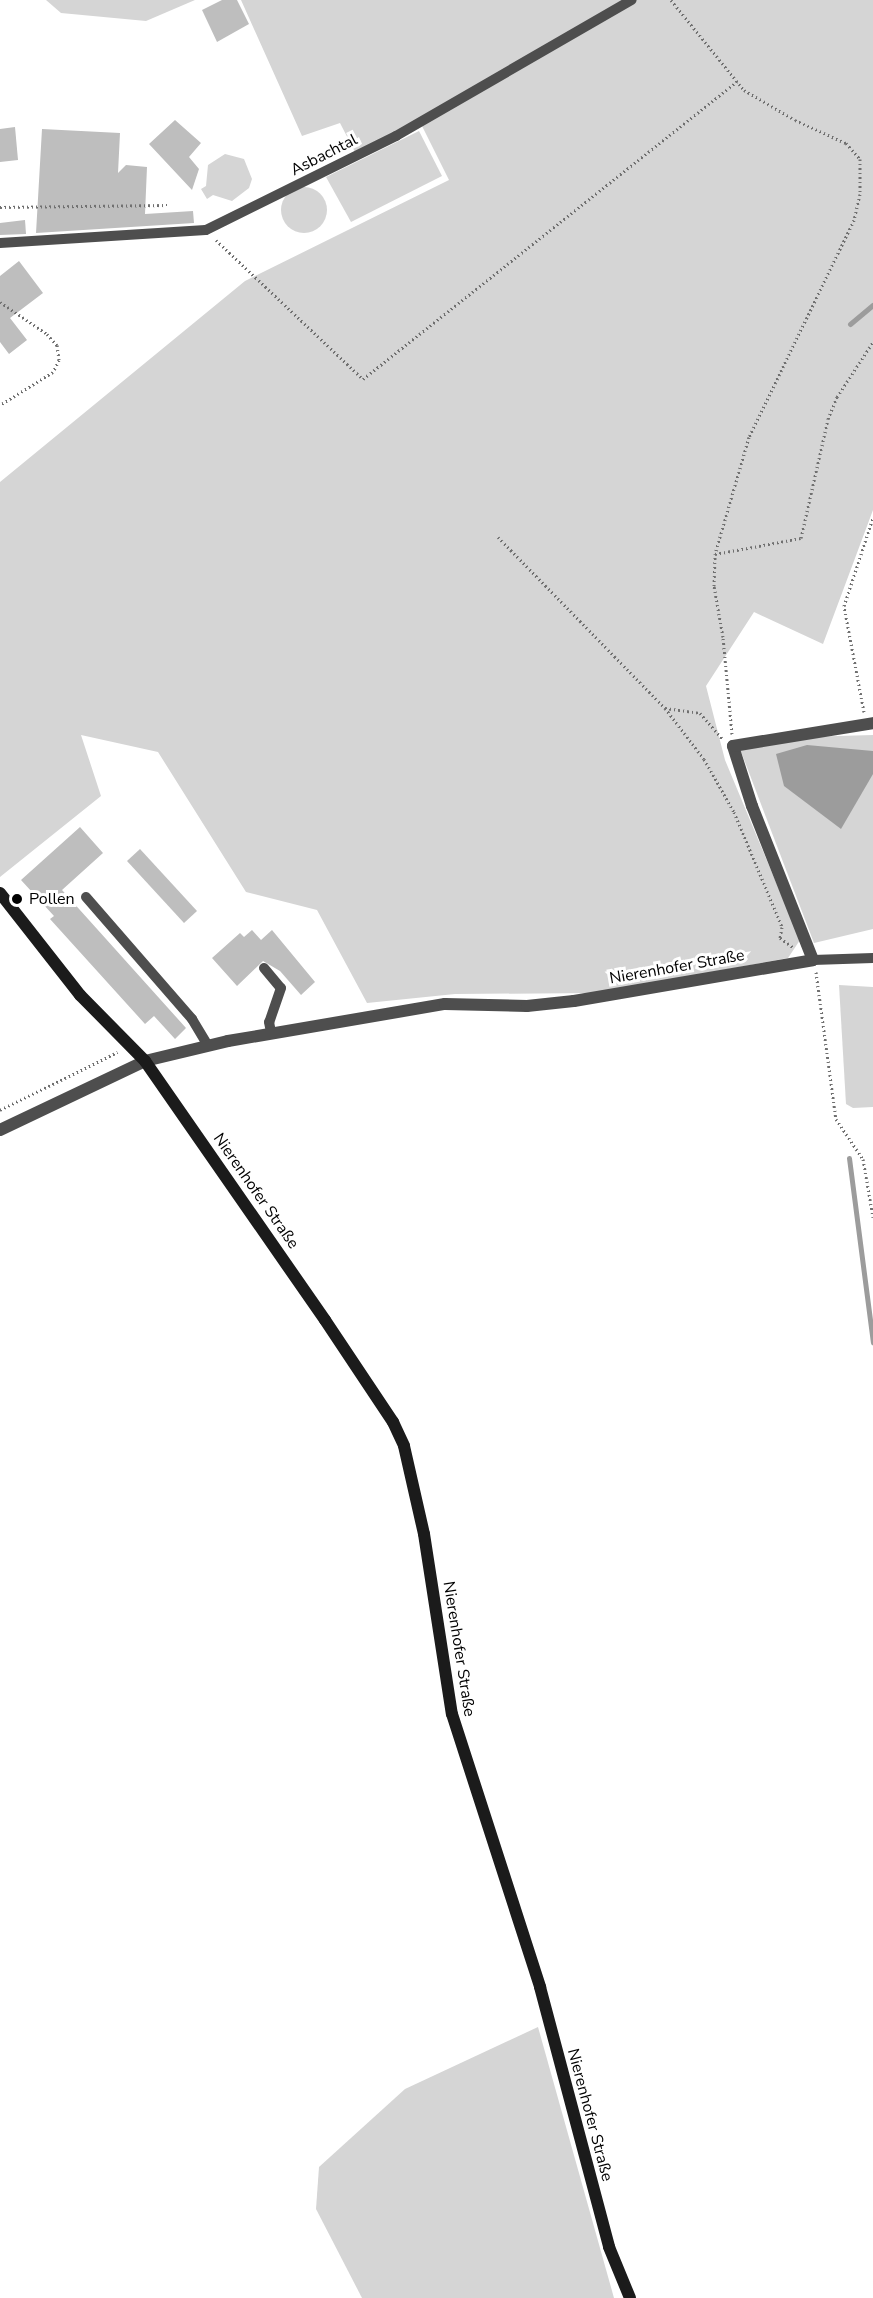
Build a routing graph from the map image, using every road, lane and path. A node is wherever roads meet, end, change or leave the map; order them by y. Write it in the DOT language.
graph roads {
  1 [pos="632,0"];
  2 [pos="671,0"];
  3 [pos="737,81"];
  4 [pos="167,205"];
  5 [pos="0,207"];
  6 [pos="206,230"];
  7 [pos="0,243"];
  8 [pos="0,302"];
  9 [pos="873,342"];
  10 [pos="0,405"];
  11 [pos="873,518"];
  12 [pos="498,537"];
  13 [pos="715,554"];
  14 [pos="665,708"];
  15 [pos="870,722"];
  16 [pos="733,746"];
  17 [pos="0,893"];
  18 [pos="86,897"];
  19 [pos="873,957"];
  20 [pos="810,960"];
  21 [pos="264,968"];
  22 [pos="271,1032"];
  23 [pos="130,1046"];
  24 [pos="208,1046"];
  25 [pos="145,1061"];
  26 [pos="0,1110"];
  27 [pos="0,1130"];
  28 [pos="873,1217"];
  29 [pos="630,2298"];
  1 -- 6 [label="lane, Asbachtal"];
  2 -- 3 [label="path"];
  3 -- 6 [label="path"];
  3 -- 13 [label="path"];
  4 -- 5 [label="path"];
  6 -- 7 [label="lane, Asbachtal"];
  8 -- 10 [label="path"];
  9 -- 13 [label="path"];
  11 -- 15 [label="path"];
  12 -- 14 [label="path"];
  13 -- 16 [label="path"];
  14 -- 16 [label="path"];
  14 -- 20 [label="path"];
  15 -- 16 [label="street"];
  16 -- 20 [label="street"];
  17 -- 23 [label="street, Nierenhofer Straße"];
  18 -- 24 [label="lane"];
  19 -- 20 [label="lane"];
  20 -- 22 [label="street, Nierenhofer Straße"];
  20 -- 28 [label="path"];
  21 -- 22 [label="lane"];
  22 -- 24 [label="street, Nierenhofer Straße"];
  23 -- 25 [label="street, Nierenhofer Straße"];
  23 -- 26 [label="path"];
  24 -- 25 [label="street, Nierenhofer Straße"];
  25 -- 27 [label="street"];
  25 -- 29 [label="street, Nierenhofer Straße"];
}
